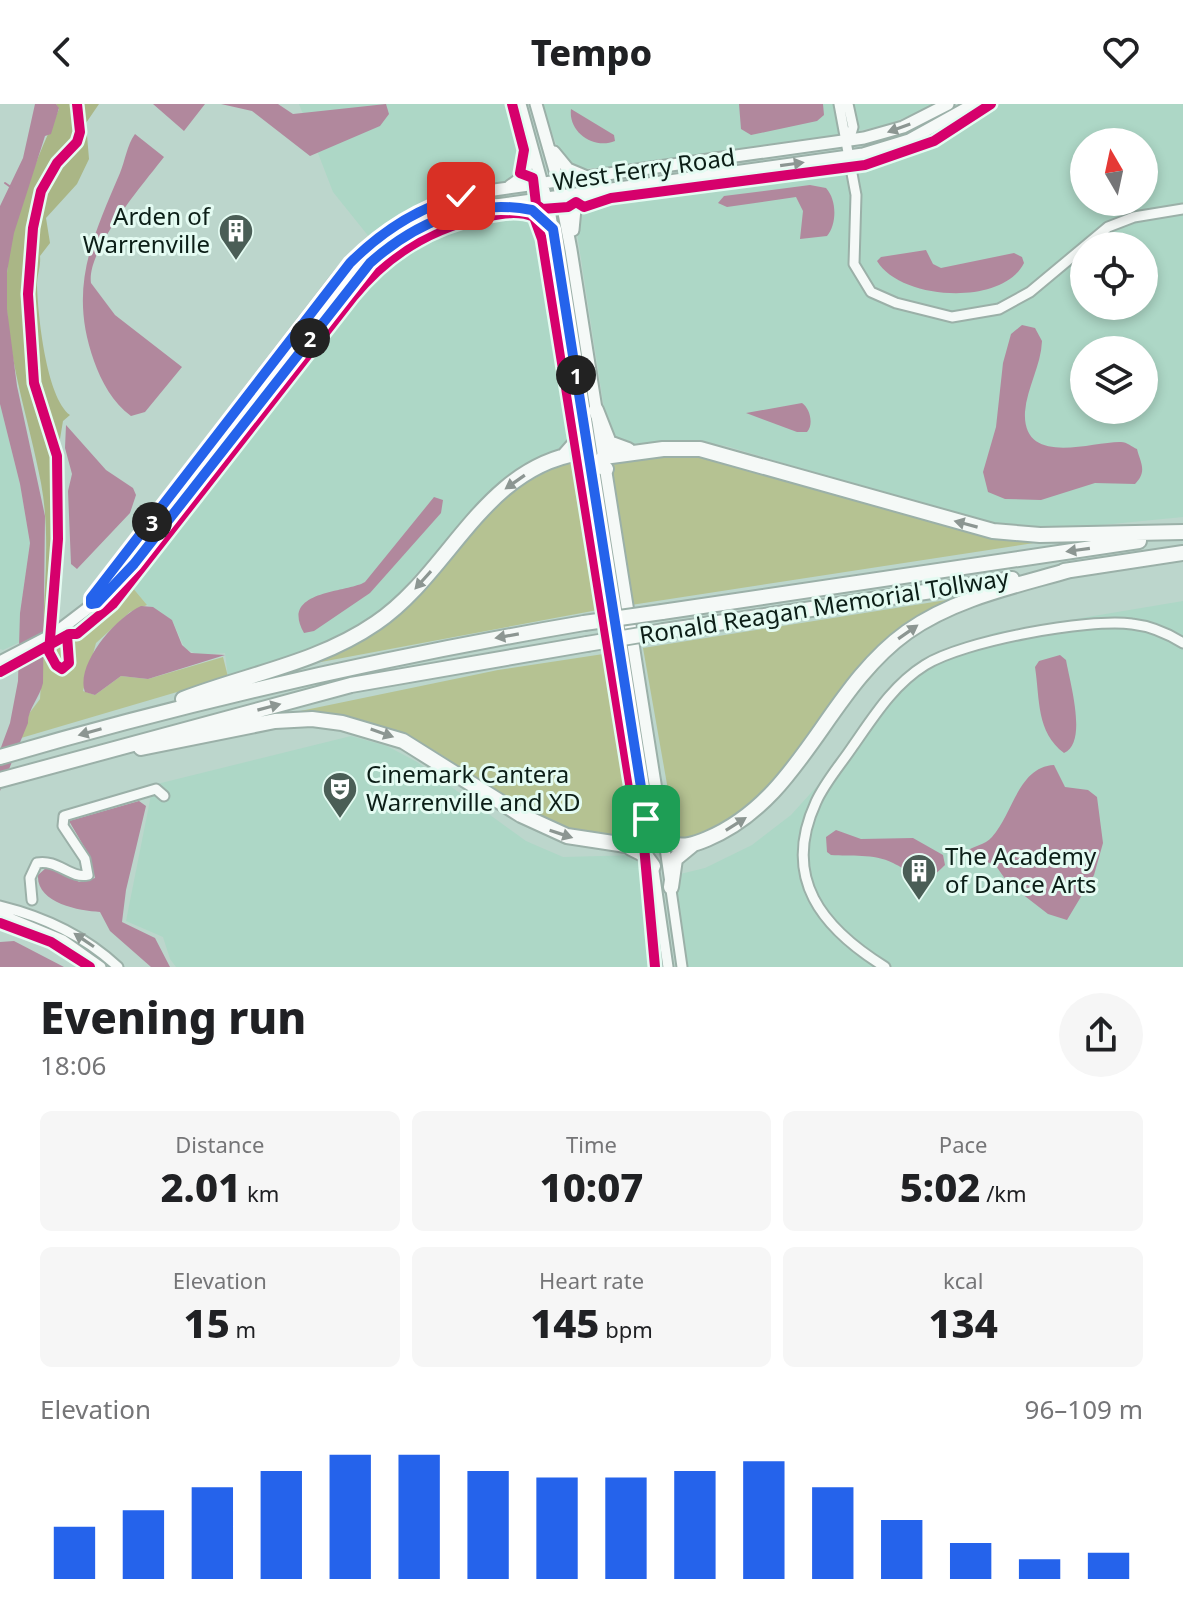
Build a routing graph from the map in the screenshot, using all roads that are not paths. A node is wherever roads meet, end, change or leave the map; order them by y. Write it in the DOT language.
graph roads {
  1 [pos="520,104"];
  2 [pos="536,104"];
  3 [pos="839,104"];
  4 [pos="848,104"];
  5 [pos="948,104"];
  6 [pos="974,104"];
  7 [pos="849,141"];
  8 [pos="533,143"];
  9 [pos="548,144"];
  10 [pos="850,156"];
  11 [pos="588,177"];
  12 [pos="558,181"];
  13 [pos="543,184"];
  14 [pos="503,189"];
  15 [pos="599,191"];
  16 [pos="561,196"];
  17 [pos="547,198"];
  18 [pos="481,207"];
  19 [pos="1183,209"];
  20 [pos="553,229"];
  21 [pos="571,250"];
  22 [pos="580,403"];
  23 [pos="596,410"];
  24 [pos="644,451"];
  25 [pos="565,455"];
  26 [pos="597,463"];
  27 [pos="1183,533"];
  28 [pos="1183,553"];
  29 [pos="1070,570"];
  30 [pos="91,604"];
  31 [pos="1183,643"];
  32 [pos="0,662"];
  33 [pos="135,719"];
  34 [pos="112,748"];
  35 [pos="0,757"];
  36 [pos="0,780"];
  37 [pos="164,796"];
  38 [pos="655,831"];
  39 [pos="692,845"];
  40 [pos="631,848"];
  41 [pos="653,866"];
  42 [pos="671,887"];
  43 [pos="32,900"];
  44 [pos="0,906"];
  45 [pos="0,914"];
  46 [pos="101,967"];
  47 [pos="118,967"];
  48 [pos="668,967"];
  49 [pos="682,967"];
  50 [pos="885,967"];
  1 -- 8 [label="main road"];
  2 -- 9 [label="main road"];
  3 -- 7 [label="street"];
  4 -- 7 [label="street"];
  5 -- 7 [label="main road, West Ferry Road, one-way"];
  6 -- 10 [label="main road, West Ferry Road"];
  7 -- 10 [label="street"];
  7 -- 11 [label="main road, West Ferry Road"];
  8 -- 13 [label="main road"];
  8 -- 14 [label="main road"];
  9 -- 11 [label="main road"];
  9 -- 12 [label="main road"];
  15 -- 10 [label="main road, West Ferry Road, one-way"];
  10 -- 19 [label="street"];
  11 -- 12 [label="main road, West Ferry Road"];
  12 -- 13 [label="main road, West Ferry Road"];
  12 -- 16 [label="main road"];
  13 -- 14 [label="main road, West Ferry Road"];
  13 -- 17 [label="main road"];
  14 -- 30 [label="main road, West Ferry Road"];
  15 -- 16 [label="main road, West Ferry Road"];
  15 -- 21 [label="main road"];
  16 -- 17 [label="main road, West Ferry Road"];
  16 -- 21 [label="main road"];
  17 -- 18 [label="main road, West Ferry Road"];
  17 -- 20 [label="main road"];
  18 -- 20 [label="main road"];
  18 -- 30 [label="main road, West Ferry Road"];
  20 -- 22 [label="main road"];
  21 -- 23 [label="main road"];
  22 -- 25 [label="highway"];
  22 -- 26 [label="main road"];
  23 -- 24 [label="highway"];
  23 -- 26 [label="main road"];
  24 -- 26 [label="highway"];
  27 -- 24 [label="highway, one-way"];
  25 -- 26 [label="highway"];
  25 -- 33 [label="highway, one-way"];
  26 -- 38 [label="main road"];
  27 -- 33 [label="highway, Ronald Reagan Memorial Tollway, one-way, bridge"];
  28 -- 29 [label="highway, Ronald Reagan Memorial Tollway"];
  34 -- 29 [label="highway, Ronald Reagan Memorial Tollway, one-way, bridge"];
  39 -- 29 [label="highway, one-way"];
  30 -- 32 [label="main road, West Ferry Road"];
  31 -- 50 [label="street"];
  33 -- 35 [label="highway, Ronald Reagan Memorial Tollway, one-way"];
  34 -- 36 [label="highway, Ronald Reagan Memorial Tollway"];
  34 -- 40 [label="highway, one-way"];
  37 -- 43 [label="street"];
  38 -- 39 [label="highway"];
  38 -- 40 [label="highway"];
  38 -- 41 [label="street"];
  38 -- 42 [label="street"];
  39 -- 42 [label="highway"];
  40 -- 41 [label="highway"];
  41 -- 48 [label="street"];
  42 -- 49 [label="street"];
  47 -- 44 [label="street, one-way"];
  45 -- 46 [label="street"];
}
